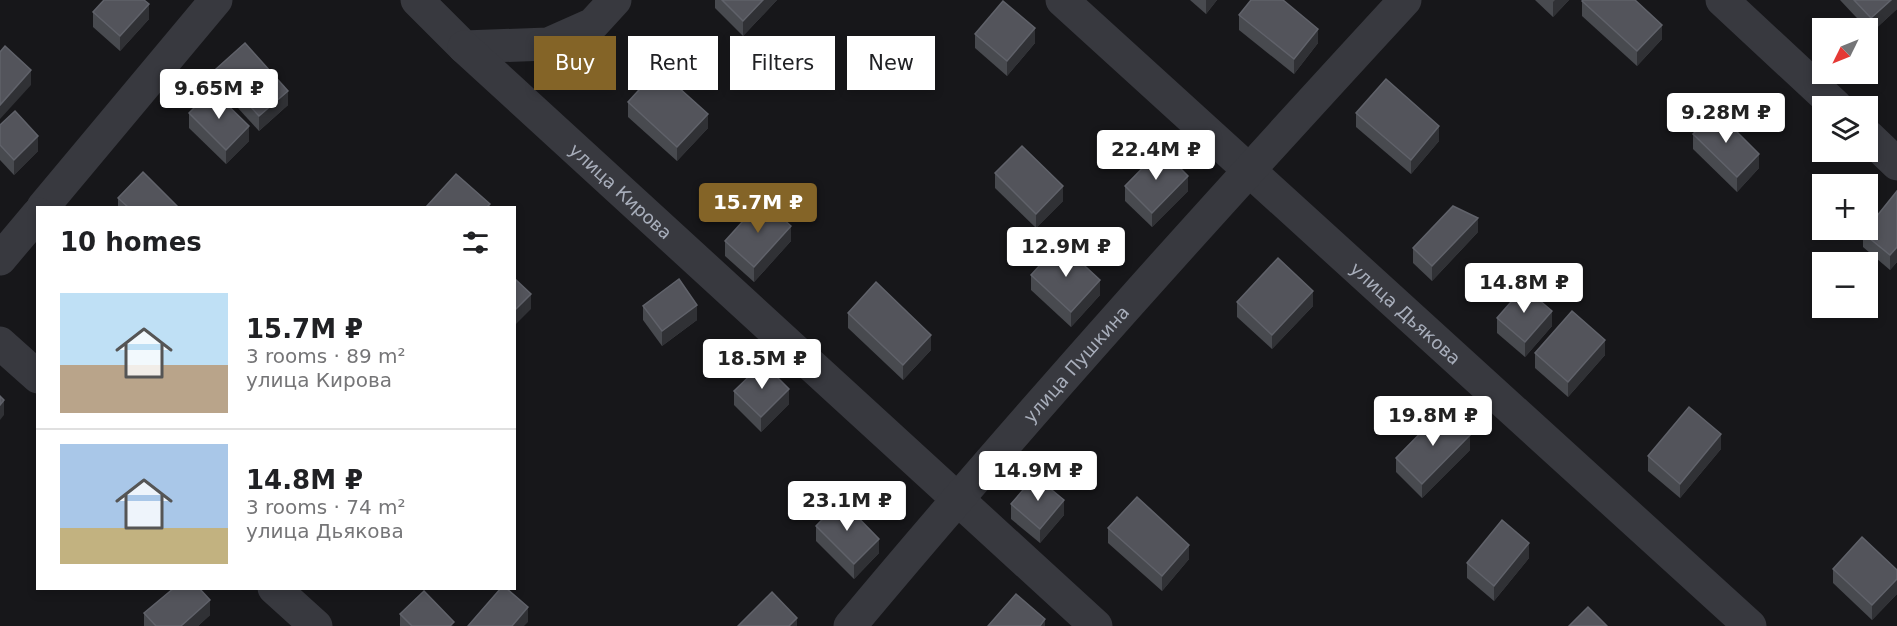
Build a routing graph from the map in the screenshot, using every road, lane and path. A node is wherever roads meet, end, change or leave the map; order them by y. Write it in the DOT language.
graph roads {
  1 [pos="216,0"];
  2 [pos="417,0"];
  3 [pos="615,0"];
  4 [pos="1062,0"];
  5 [pos="1405,0"];
  6 [pos="1722,0"];
  7 [pos="464,47"];
  8 [pos="1825,96"];
  9 [pos="1878,146"];
  10 [pos="1897,164"];
  11 [pos="1249,169"];
  12 [pos="44,206"];
  13 [pos="36,216"];
  14 [pos="0,259"];
  15 [pos="0,343"];
  16 [pos="36,375"];
  17 [pos="957,498"];
  18 [pos="275,590"];
  19 [pos="316,626"];
  20 [pos="850,626"];
  21 [pos="1096,626"];
  22 [pos="1750,626"];
  1 -- 12 [label="street"];
  2 -- 7 [label="street, улица Кирова"];
  3 -- 7 [label="street"];
  4 -- 11 [label="street, улица Дьякова"];
  5 -- 11 [label="street, улица Пушкина"];
  6 -- 8 [label="street"];
  7 -- 17 [label="street, улица Кирова"];
  9 -- 10 [label="street"];
  11 -- 17 [label="street, улица Пушкина"];
  11 -- 22 [label="street, улица Дьякова"];
  13 -- 14 [label="street"];
  15 -- 16 [label="street"];
  17 -- 20 [label="street, улица Пушкина"];
  17 -- 21 [label="street, улица Кирова"];
  18 -- 19 [label="street"];
}
